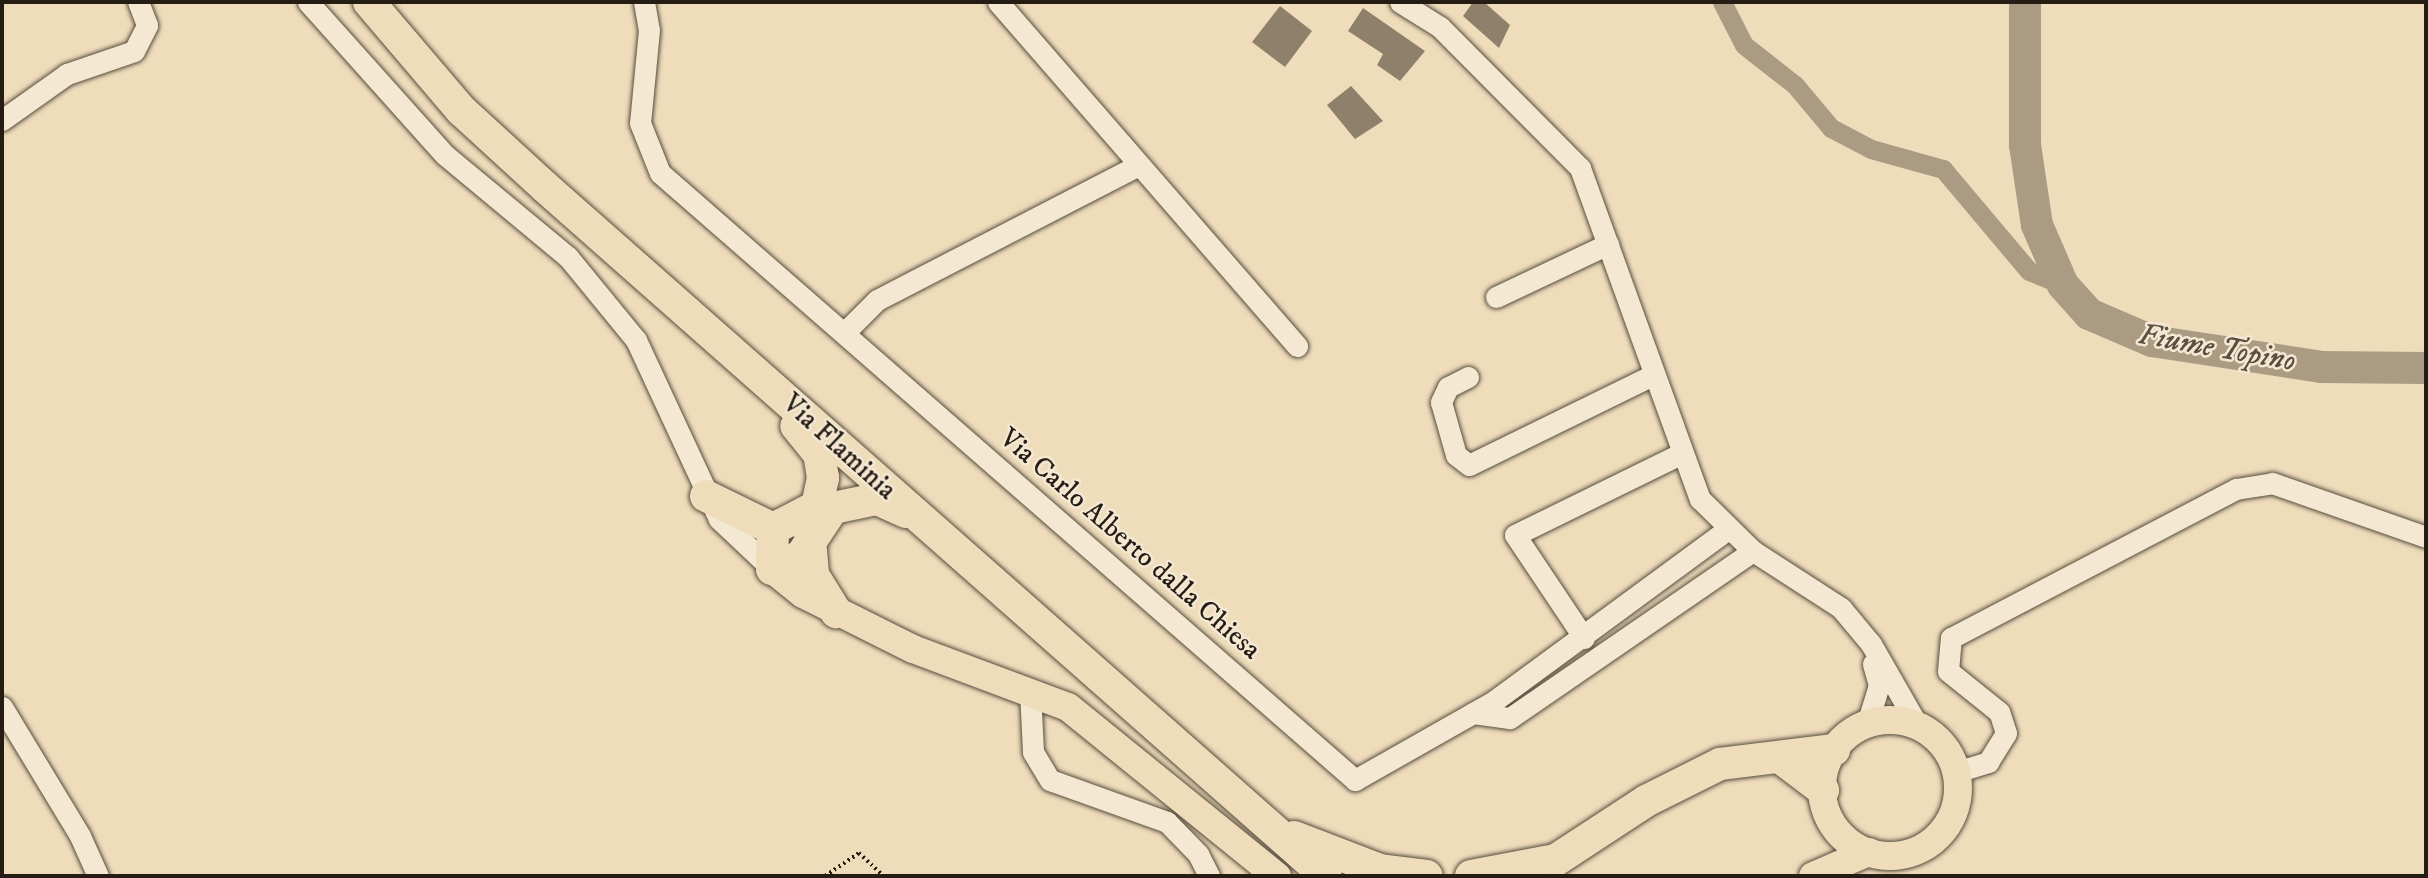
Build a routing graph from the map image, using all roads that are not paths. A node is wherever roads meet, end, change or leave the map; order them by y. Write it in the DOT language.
graph roads {
  1 [pos="138,2"];
  2 [pos="308,2"];
  3 [pos="369,2"];
  4 [pos="644,2"];
  5 [pos="998,2"];
  6 [pos="1400,2"];
  7 [pos="2,120"];
  8 [pos="1137,166"];
  9 [pos="1608,244"];
  10 [pos="1496,297"];
  11 [pos="846,331"];
  12 [pos="1297,346"];
  13 [pos="1468,376"];
  14 [pos="1653,376"];
  15 [pos="776,392"];
  16 [pos="1680,454"];
  17 [pos="706,496"];
  18 [pos="917,517"];
  19 [pos="772,529"];
  20 [pos="1728,529"];
  21 [pos="2426,537"];
  22 [pos="810,539"];
  23 [pos="1753,551"];
  24 [pos="772,569"];
  25 [pos="1841,608"];
  26 [pos="836,612"];
  27 [pos="1584,638"];
  28 [pos="1030,690"];
  29 [pos="2,707"];
  30 [pos="1473,713"];
  31 [pos="1867,724"];
  32 [pos="1918,726"];
  33 [pos="1834,750"];
  34 [pos="1782,758"];
  35 [pos="1956,772"];
  36 [pos="1823,790"];
  37 [pos="1832,822"];
  38 [pos="1273,829"];
  39 [pos="1929,843"];
  40 [pos="1889,861"];
  41 [pos="1551,868"];
  42 [pos="98,876"];
  43 [pos="1209,876"];
  44 [pos="1277,876"];
  45 [pos="1326,876"];
  46 [pos="1427,876"];
  47 [pos="1471,876"];
  48 [pos="1812,876"];
  49 [pos="1912,876"];
  1 -- 7 [label="street"];
  2 -- 17 [label="street"];
  3 -- 15 [label="highway, Via Flaminia"];
  4 -- 11 [label="street, Via Carlo Alberto dalla Chiesa"];
  5 -- 8 [label="street"];
  6 -- 9 [label="street"];
  8 -- 11 [label="street"];
  8 -- 12 [label="street"];
  9 -- 10 [label="street"];
  9 -- 14 [label="street"];
  11 -- 30 [label="street, Via Carlo Alberto dalla Chiesa"];
  13 -- 14 [label="street"];
  14 -- 16 [label="street"];
  15 -- 18 [label="highway, Via Flaminia"];
  15 -- 19 [label="highway"];
  16 -- 20 [label="street"];
  16 -- 27 [label="street"];
  17 -- 19 [label="highway"];
  17 -- 24 [label="street"];
  18 -- 22 [label="highway"];
  18 -- 38 [label="highway, Via Flaminia"];
  19 -- 24 [label="highway"];
  20 -- 23 [label="street"];
  20 -- 27 [label="street, Via Carlo Alberto dalla Chiesa"];
  21 -- 35 [label="street"];
  22 -- 24 [label="highway"];
  22 -- 26 [label="highway"];
  23 -- 25 [label="street"];
  23 -- 30 [label="street"];
  24 -- 26 [label="main road"];
  25 -- 31 [label="street"];
  25 -- 32 [label="street"];
  26 -- 28 [label="main road"];
  27 -- 30 [label="street, Via Carlo Alberto dalla Chiesa"];
  28 -- 43 [label="street"];
  28 -- 44 [label="main road"];
  29 -- 42 [label="street"];
  31 -- 32 [label="main road"];
  31 -- 33 [label="main road"];
  32 -- 35 [label="main road"];
  33 -- 34 [label="highway"];
  33 -- 36 [label="main road"];
  34 -- 36 [label="highway"];
  34 -- 41 [label="highway"];
  35 -- 39 [label="main road"];
  36 -- 37 [label="main road"];
  37 -- 40 [label="main road"];
  37 -- 48 [label="main road"];
  38 -- 45 [label="highway, Via Flaminia"];
  38 -- 46 [label="highway"];
  39 -- 40 [label="main road"];
  39 -- 49 [label="main road"];
  40 -- 48 [label="main road"];
  41 -- 47 [label="highway"];
}
